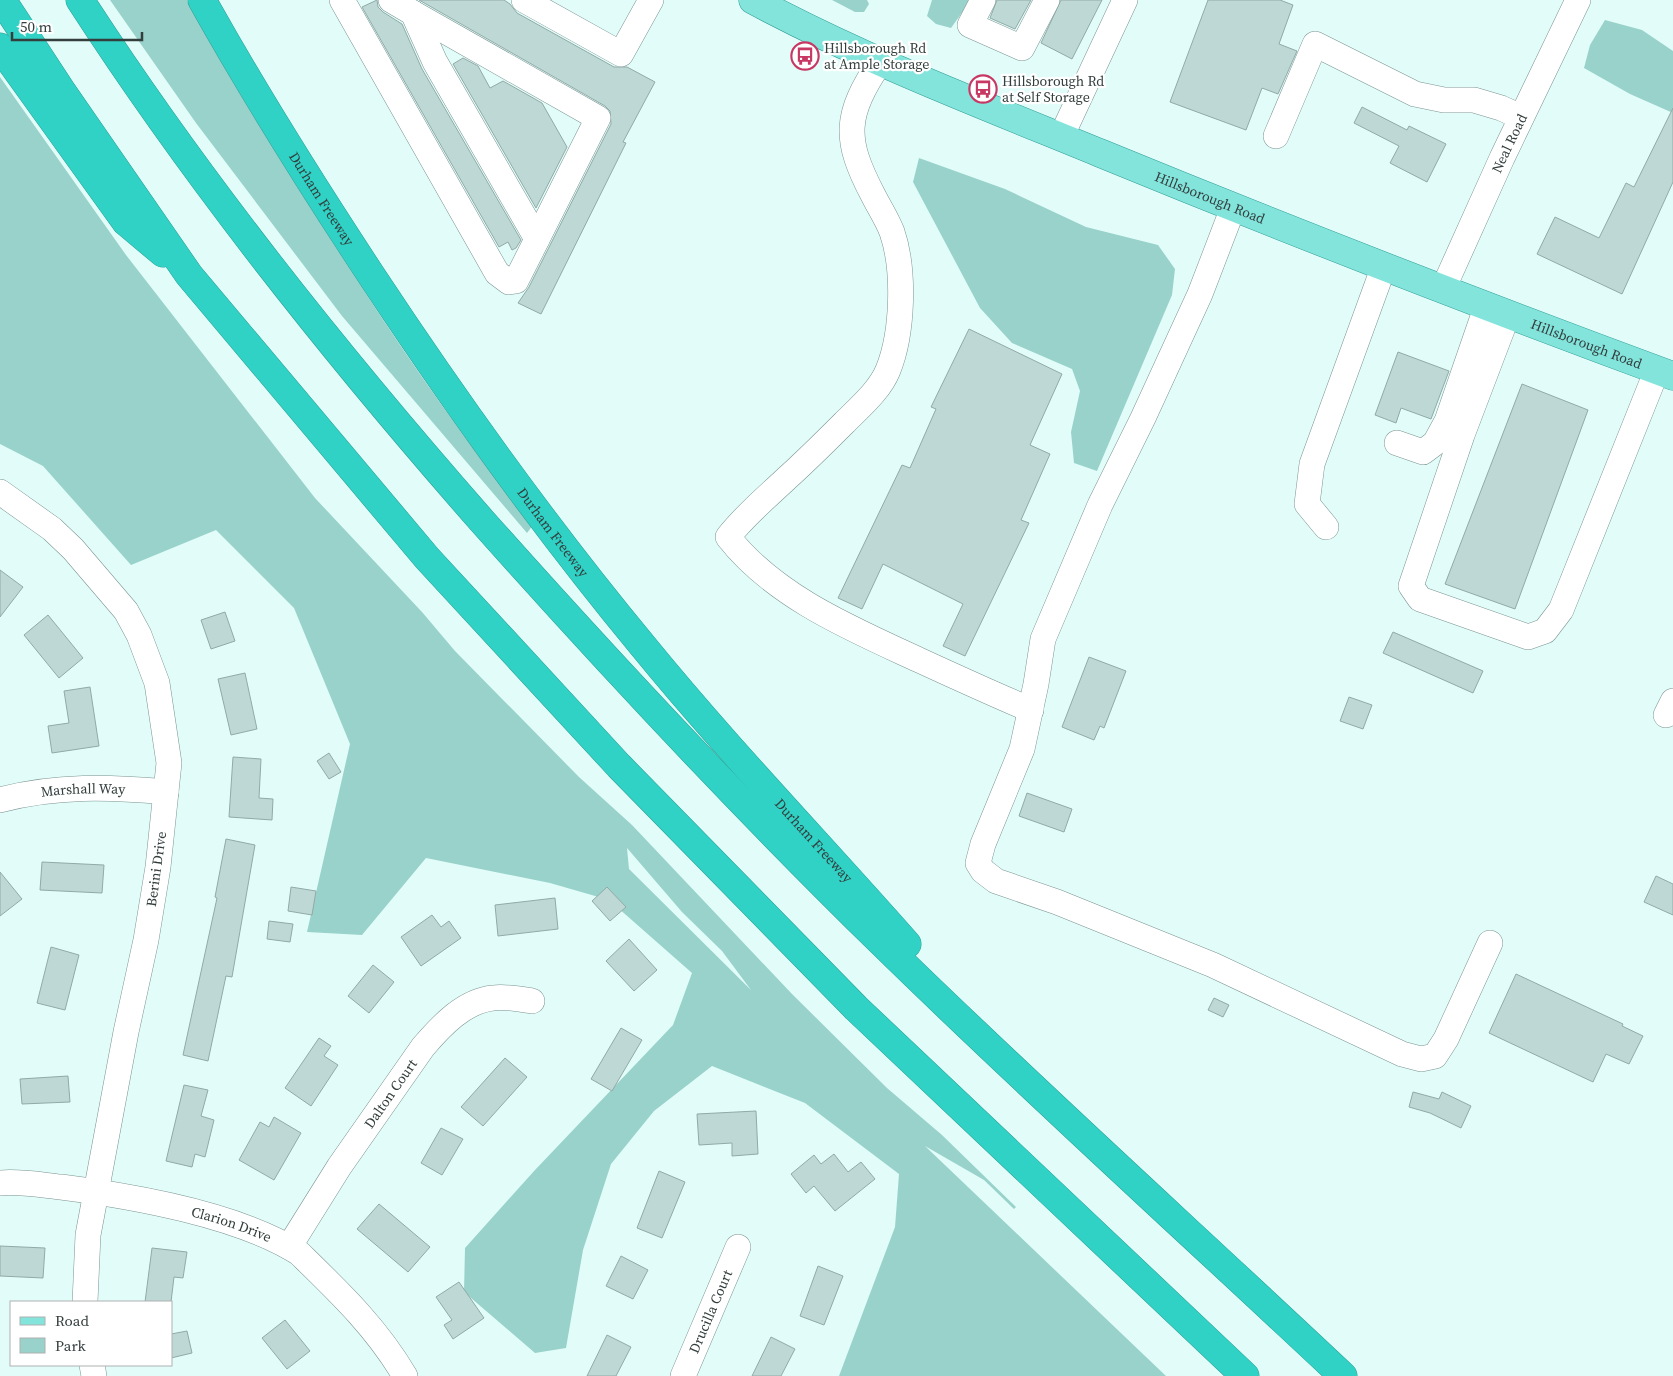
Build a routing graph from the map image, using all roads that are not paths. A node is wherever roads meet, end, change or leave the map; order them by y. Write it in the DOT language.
graph roads {
  1 [pos="2,0"];
  2 [pos="80,0"];
  3 [pos="202,0"];
  4 [pos="342,0"];
  5 [pos="390,0"];
  6 [pos="524,0"];
  7 [pos="651,0"];
  8 [pos="753,0"];
  9 [pos="983,0"];
  10 [pos="1047,0"];
  11 [pos="1125,0"];
  12 [pos="1578,0"];
  13 [pos="413,13"];
  14 [pos="0,47"];
  15 [pos="880,62"];
  16 [pos="1521,117"];
  17 [pos="1276,136"];
  18 [pos="1061,137"];
  19 [pos="1233,208"];
  20 [pos="537,239"];
  21 [pos="1384,266"];
  22 [pos="189,275"];
  23 [pos="1443,289"];
  24 [pos="1498,309"];
  25 [pos="1665,373"];
  26 [pos="1397,443"];
  27 [pos="0,492"];
  28 [pos="1326,527"];
  29 [pos="1031,710"];
  30 [pos="166,792"];
  31 [pos="0,800"];
  32 [pos="1490,943"];
  33 [pos="532,1001"];
  34 [pos="962,1019"];
  35 [pos="0,1183"];
  36 [pos="95,1192"];
  37 [pos="289,1247"];
  38 [pos="738,1247"];
  39 [pos="84,1301"];
  40 [pos="406,1376"];
  41 [pos="683,1376"];
  42 [pos="1245,1376"];
  43 [pos="1343,1376"];
  1 -- 22 [label="highway"];
  2 -- 34 [label="highway"];
  3 -- 34 [label="highway, Durham Freeway"];
  4 -- 20 [label="street"];
  5 -- 13 [label="street"];
  6 -- 7 [label="street"];
  8 -- 15 [label="main road, Hillsborough Road"];
  9 -- 10 [label="street"];
  11 -- 18 [label="street"];
  12 -- 16 [label="street, Neal Road"];
  13 -- 20 [label="street"];
  13 -- 20 [label="street"];
  14 -- 22 [label="highway"];
  15 -- 18 [label="main road, Hillsborough Road"];
  15 -- 29 [label="street"];
  16 -- 17 [label="street"];
  16 -- 23 [label="street, Neal Road"];
  18 -- 19 [label="main road, Hillsborough Road"];
  19 -- 21 [label="main road, Hillsborough Road"];
  19 -- 29 [label="street"];
  21 -- 23 [label="main road, Hillsborough Road"];
  21 -- 28 [label="street"];
  22 -- 42 [label="highway"];
  23 -- 24 [label="main road, Hillsborough Road"];
  24 -- 25 [label="main road, Hillsborough Road"];
  24 -- 25 [label="street"];
  24 -- 26 [label="street"];
  27 -- 30 [label="street, Berini Drive"];
  29 -- 32 [label="street"];
  30 -- 31 [label="street, Marshall Way"];
  30 -- 36 [label="street, Berini Drive"];
  33 -- 37 [label="street, Dalton Court"];
  34 -- 43 [label="highway"];
  35 -- 36 [label="street, Clarion Drive"];
  36 -- 37 [label="street, Clarion Drive"];
  36 -- 39 [label="street, Berini Drive"];
  37 -- 40 [label="street, Clarion Drive"];
  38 -- 41 [label="street, Drucilla Court"];
}
